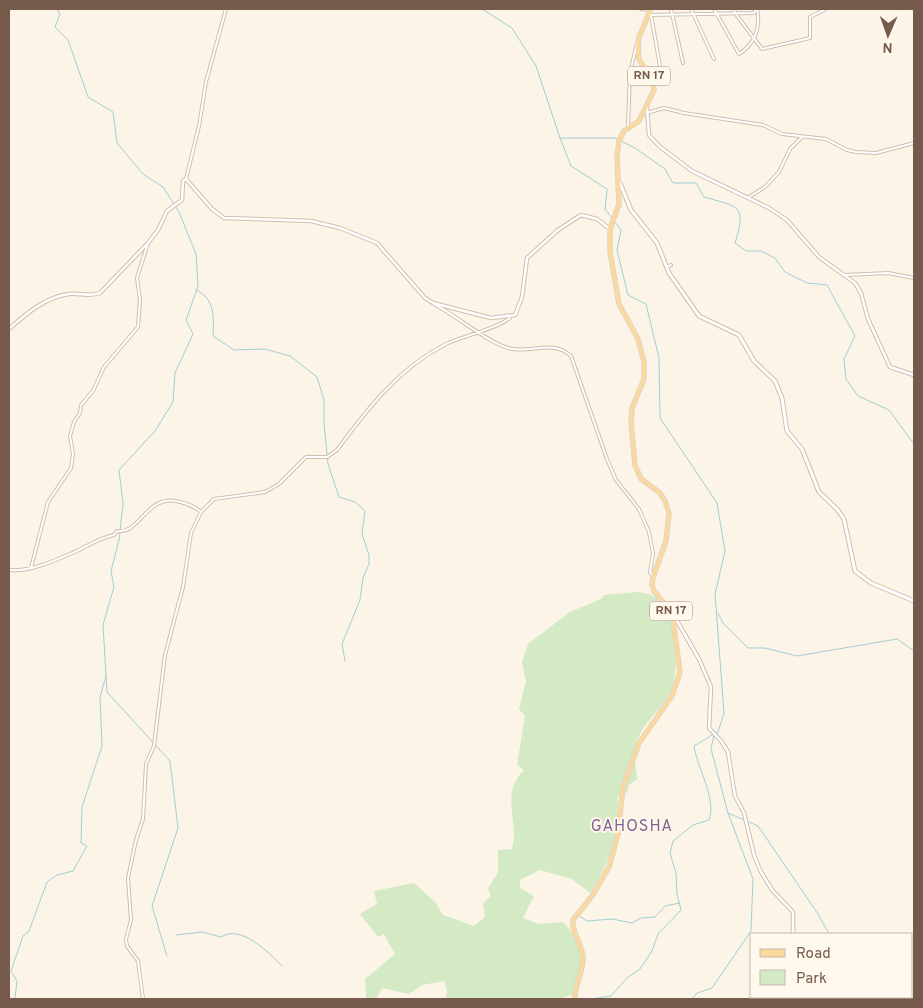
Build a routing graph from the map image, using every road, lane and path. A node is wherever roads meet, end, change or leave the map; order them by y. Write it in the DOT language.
graph roads {
  1 [pos="226,9"];
  2 [pos="641,9"];
  3 [pos="650,9"];
  4 [pos="671,9"];
  5 [pos="691,9"];
  6 [pos="714,9"];
  7 [pos="734,9"];
  8 [pos="756,9"];
  9 [pos="824,10"];
  10 [pos="692,13"];
  11 [pos="714,13"];
  12 [pos="735,13"];
  13 [pos="672,14"];
  14 [pos="649,16"];
  15 [pos="754,38"];
  16 [pos="638,42"];
  17 [pos="714,59"];
  18 [pos="683,63"];
  19 [pos="660,66"];
  20 [pos="647,108"];
  21 [pos="647,113"];
  22 [pos="628,129"];
  23 [pos="802,137"];
  24 [pos="914,143"];
  25 [pos="186,178"];
  26 [pos="620,184"];
  27 [pos="747,198"];
  28 [pos="610,229"];
  29 [pos="652,235"];
  30 [pos="648,237"];
  31 [pos="148,244"];
  32 [pos="671,265"];
  33 [pos="666,267"];
  34 [pos="876,274"];
  35 [pos="845,275"];
  36 [pos="877,278"];
  37 [pos="914,278"];
  38 [pos="433,303"];
  39 [pos="510,318"];
  40 [pos="9,329"];
  41 [pos="478,331"];
  42 [pos="914,375"];
  43 [pos="201,512"];
  44 [pos="31,568"];
  45 [pos="9,570"];
  46 [pos="653,577"];
  47 [pos="914,601"];
  48 [pos="672,613"];
  49 [pos="793,933"];
  50 [pos="143,999"];
  51 [pos="575,999"];
  1 -- 25 [label="street"];
  2 -- 3 [label="street"];
  3 -- 14 [label="main road"];
  4 -- 13 [label="street"];
  5 -- 10 [label="street"];
  6 -- 11 [label="street"];
  7 -- 12 [label="street"];
  8 -- 12 [label="street"];
  8 -- 15 [label="street"];
  9 -- 15 [label="street"];
  10 -- 11 [label="street"];
  10 -- 13 [label="street"];
  10 -- 17 [label="street"];
  11 -- 12 [label="street"];
  11 -- 15 [label="street"];
  12 -- 15 [label="street"];
  13 -- 14 [label="street"];
  13 -- 18 [label="street"];
  14 -- 16 [label="main road"];
  14 -- 19 [label="street"];
  16 -- 20 [label="main road, RN 17"];
  16 -- 22 [label="street"];
  20 -- 21 [label="street"];
  20 -- 22 [label="main road, RN 17"];
  21 -- 23 [label="street"];
  21 -- 27 [label="street"];
  22 -- 26 [label="main road, RN 17"];
  23 -- 24 [label="street"];
  23 -- 27 [label="street"];
  25 -- 31 [label="street"];
  25 -- 38 [label="street"];
  26 -- 28 [label="main road, RN 17"];
  26 -- 29 [label="main road"];
  27 -- 35 [label="street"];
  28 -- 39 [label="street"];
  28 -- 46 [label="main road, RN 17"];
  29 -- 30 [label="street"];
  29 -- 33 [label="main road"];
  31 -- 40 [label="street"];
  31 -- 44 [label="street"];
  32 -- 33 [label="street"];
  33 -- 47 [label="main road"];
  34 -- 35 [label="street"];
  34 -- 36 [label="street"];
  34 -- 37 [label="street"];
  35 -- 42 [label="street"];
  38 -- 39 [label="street"];
  38 -- 41 [label="street"];
  39 -- 41 [label="street"];
  41 -- 43 [label="street"];
  41 -- 46 [label="street"];
  43 -- 44 [label="street"];
  43 -- 50 [label="street"];
  44 -- 45 [label="street"];
  46 -- 48 [label="main road, RN 17"];
  48 -- 49 [label="street"];
  48 -- 51 [label="main road, RN 17"];
}
